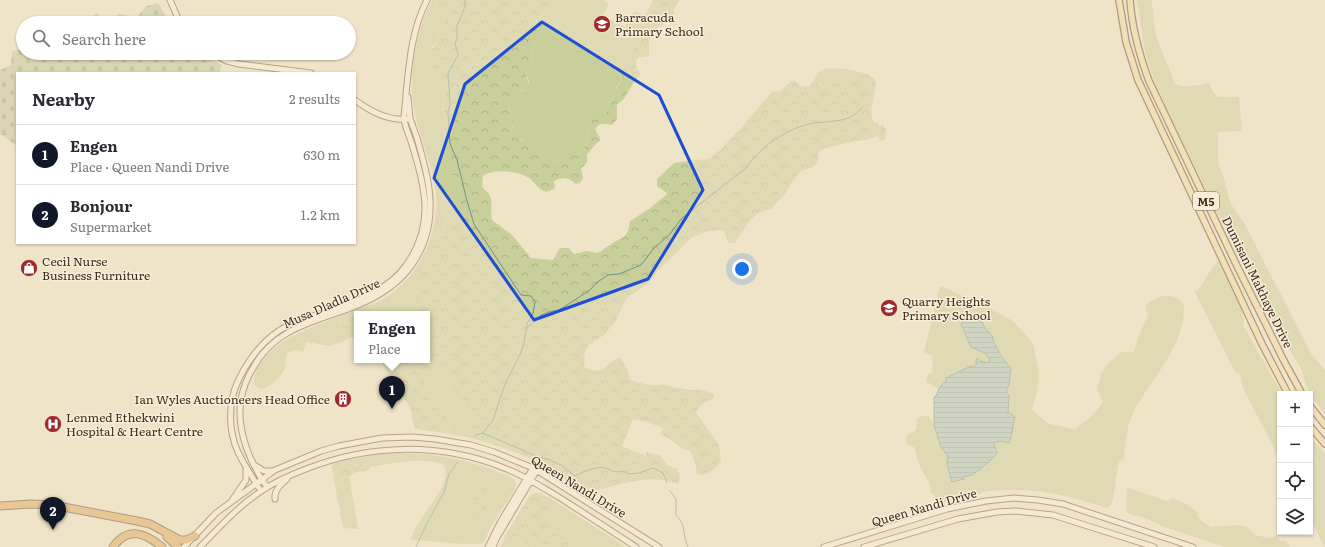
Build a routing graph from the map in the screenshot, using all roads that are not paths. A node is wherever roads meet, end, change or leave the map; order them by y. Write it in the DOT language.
graph roads {
  1 [pos="170,0"];
  2 [pos="427,0"];
  3 [pos="1119,0"];
  4 [pos="1130,0"];
  5 [pos="177,16"];
  6 [pos="225,60"];
  7 [pos="303,72"];
  8 [pos="407,86"];
  9 [pos="356,101"];
  10 [pos="410,118"];
  11 [pos="404,119"];
  12 [pos="1286,391"];
  13 [pos="1300,391"];
  14 [pos="1313,410"];
  15 [pos="1325,425"];
  16 [pos="1311,427"];
  17 [pos="1325,444"];
  18 [pos="254,464"];
  19 [pos="246,467"];
  20 [pos="535,469"];
  21 [pos="275,470"];
  22 [pos="292,474"];
  23 [pos="529,479"];
  24 [pos="262,480"];
  25 [pos="257,483"];
  26 [pos="267,488"];
  27 [pos="261,490"];
  28 [pos="275,499"];
  29 [pos="232,500"];
  30 [pos="0,506"];
  31 [pos="164,532"];
  32 [pos="195,536"];
  33 [pos="159,545"];
  34 [pos="113,547"];
  35 [pos="178,547"];
  36 [pos="184,547"];
  37 [pos="200,547"];
  38 [pos="488,547"];
  39 [pos="493,547"];
  40 [pos="636,547"];
  41 [pos="659,547"];
  42 [pos="824,547"];
  43 [pos="864,547"];
  44 [pos="1154,547"];
  45 [pos="1193,547"];
  1 -- 5 [label="main road"];
  2 -- 8 [label="main road, Musa Dladla Drive"];
  3 -- 12 [label="main road, Dumisani Makhaye Drive / M5"];
  4 -- 13 [label="main road, Dumisani Makhaye Drive / M5"];
  6 -- 7 [label="main road"];
  8 -- 10 [label="main road, Musa Dladla Drive"];
  8 -- 11 [label="main road, Musa Dladla Drive"];
  9 -- 11 [label="main road"];
  10 -- 11 [label="main road"];
  10 -- 18 [label="main road, Musa Dladla Drive"];
  11 -- 19 [label="main road, Musa Dladla Drive"];
  14 -- 15 [label="main road"];
  16 -- 17 [label="main road"];
  18 -- 21 [label="main road"];
  18 -- 24 [label="main road, Musa Dladla Drive"];
  19 -- 25 [label="main road, Musa Dladla Drive"];
  19 -- 29 [label="main road"];
  20 -- 21 [label="main road, Queen Nandi Drive"];
  20 -- 23 [label="main road"];
  20 -- 41 [label="main road, Queen Nandi Drive"];
  21 -- 24 [label="main road, Queen Nandi Drive"];
  22 -- 23 [label="main road, Queen Nandi Drive"];
  22 -- 26 [label="main road, Queen Nandi Drive"];
  22 -- 28 [label="main road"];
  23 -- 38 [label="main road"];
  23 -- 39 [label="main road"];
  23 -- 40 [label="main road, Queen Nandi Drive"];
  24 -- 25 [label="main road, Queen Nandi Drive"];
  24 -- 26 [label="main road, Musa Dladla Drive"];
  25 -- 27 [label="main road, Musa Dladla Drive"];
  25 -- 29 [label="main road, Queen Nandi Drive"];
  26 -- 27 [label="main road, Queen Nandi Drive"];
  27 -- 37 [label="main road, Queen Nandi Drive"];
  29 -- 32 [label="main road, Queen Nandi Drive"];
  30 -- 31 [label="highway"];
  31 -- 32 [label="highway"];
  31 -- 35 [label="highway"];
  32 -- 36 [label="main road, Queen Nandi Drive"];
  33 -- 34 [label="highway"];
  42 -- 45 [label="main road, Queen Nandi Drive"];
  43 -- 44 [label="main road, Queen Nandi Drive"];
}
